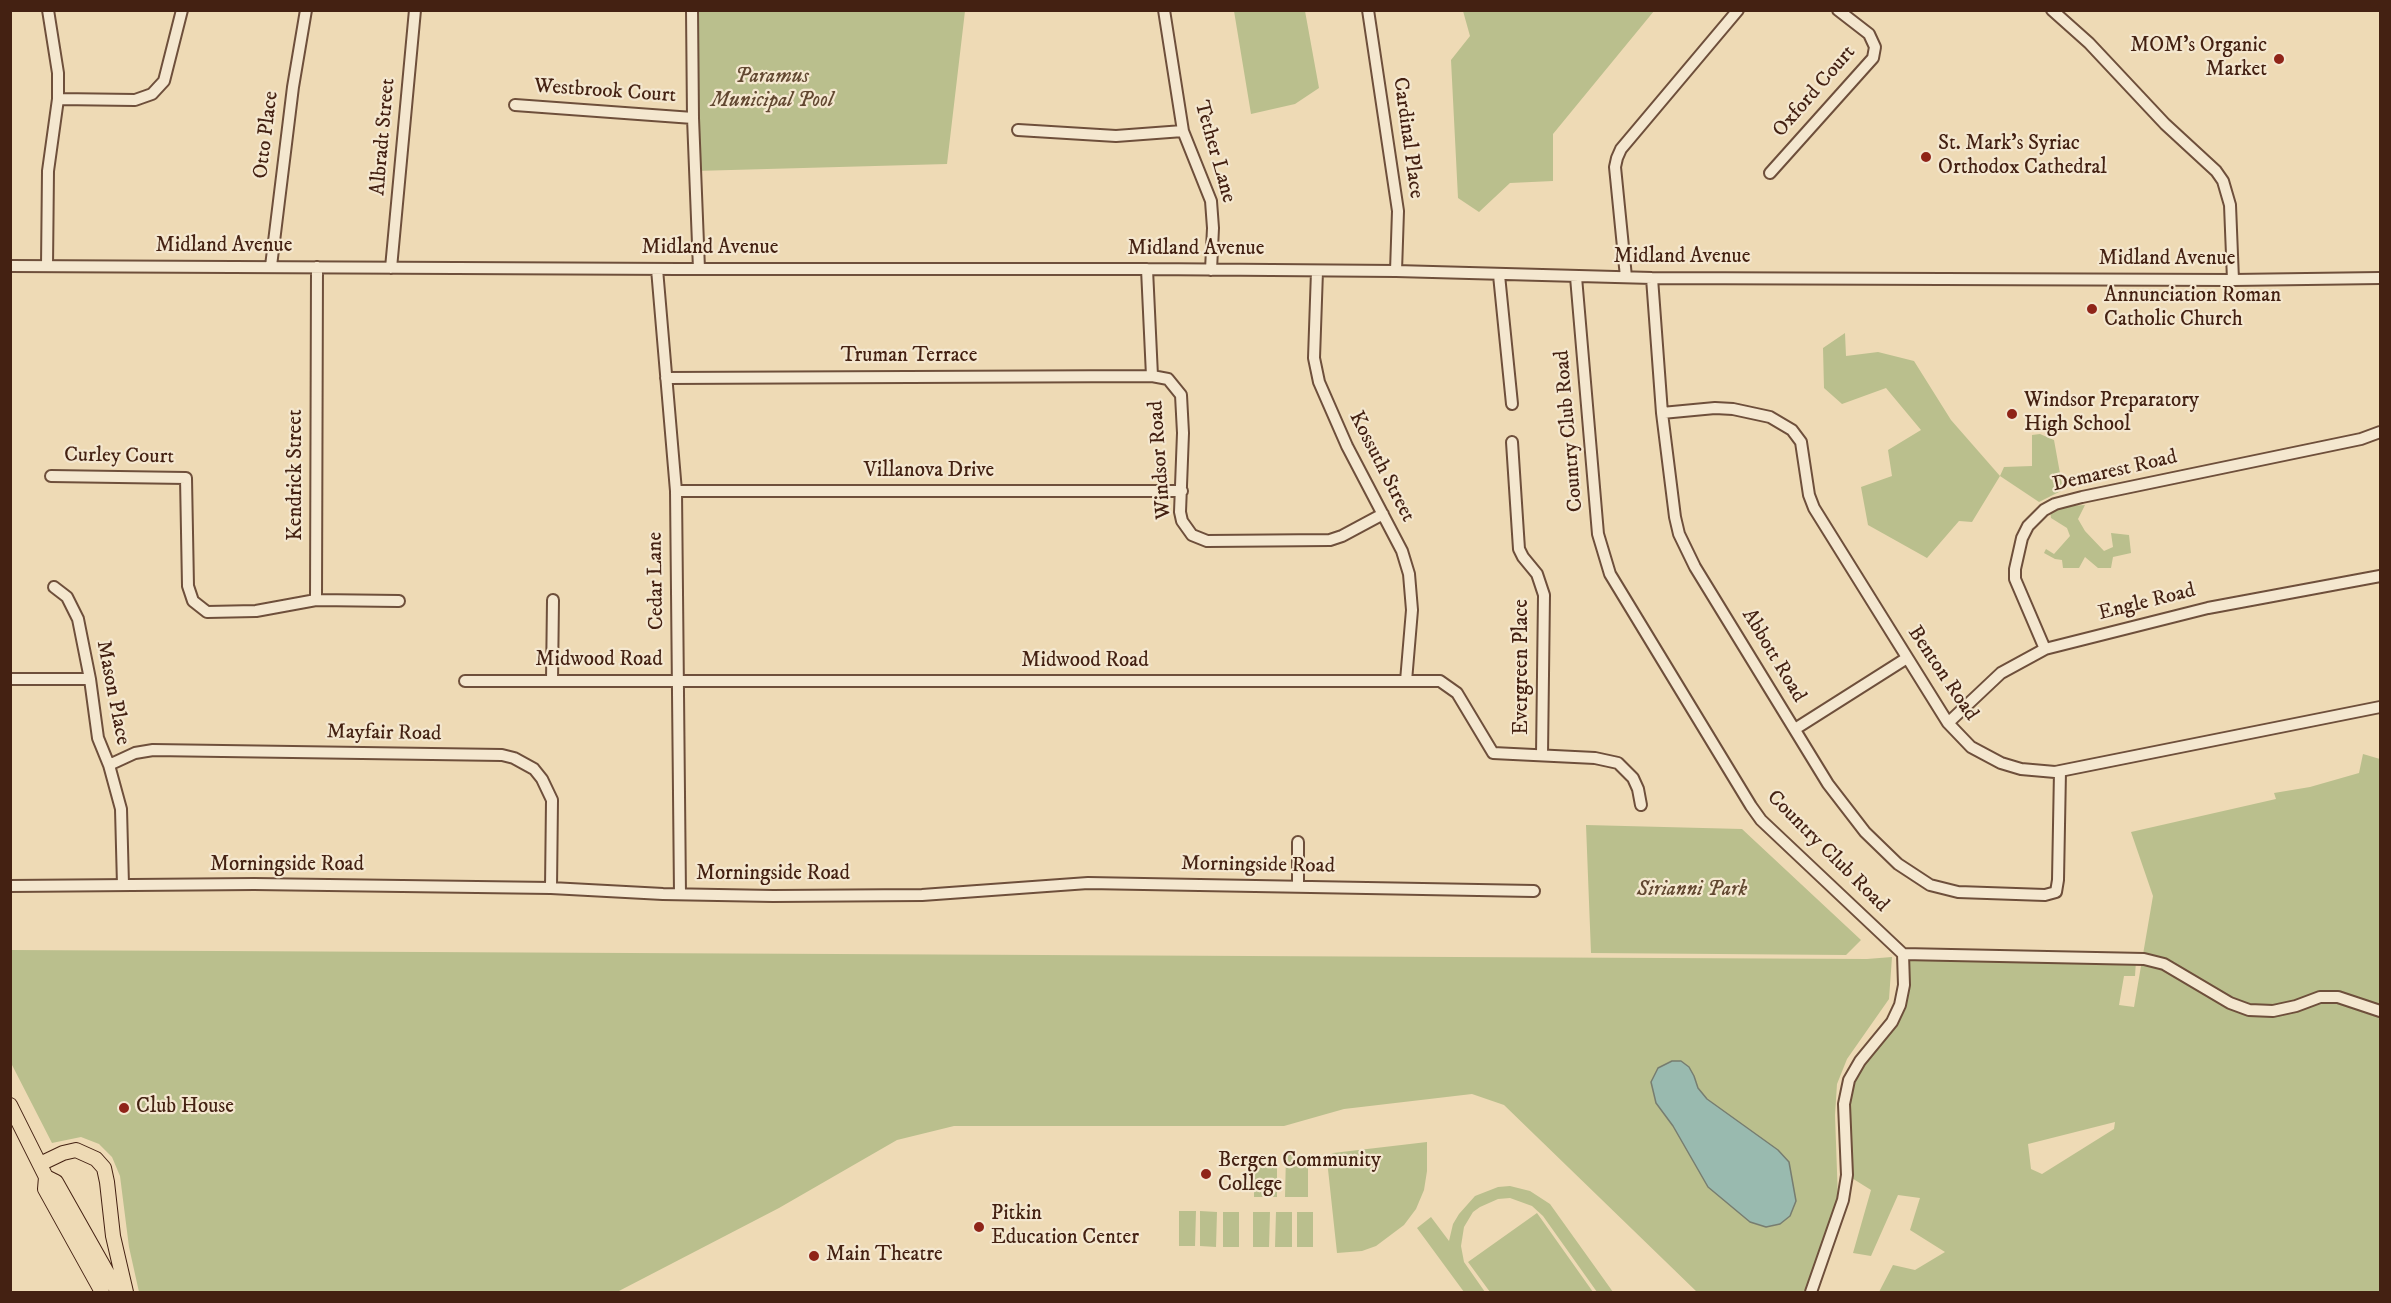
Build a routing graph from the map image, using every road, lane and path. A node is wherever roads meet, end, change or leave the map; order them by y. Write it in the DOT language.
graph roads {
  1 [pos="48,10"];
  2 [pos="182,10"];
  3 [pos="306,10"];
  4 [pos="415,10"];
  5 [pos="692,10"];
  6 [pos="1164,10"];
  7 [pos="1368,10"];
  8 [pos="1738,10"];
  9 [pos="1838,10"];
  10 [pos="2052,10"];
  11 [pos="58,99"];
  12 [pos="515,105"];
  13 [pos="693,118"];
  14 [pos="1018,130"];
  15 [pos="1183,130"];
  16 [pos="1770,173"];
  17 [pos="10,266"];
  18 [pos="47,266"];
  19 [pos="271,266"];
  20 [pos="317,267"];
  21 [pos="391,268"];
  22 [pos="657,269"];
  23 [pos="699,269"];
  24 [pos="1147,269"];
  25 [pos="1211,270"];
  26 [pos="1317,271"];
  27 [pos="1396,271"];
  28 [pos="1499,275"];
  29 [pos="1576,277"];
  30 [pos="1626,278"];
  31 [pos="1652,278"];
  32 [pos="2380,278"];
  33 [pos="2233,280"];
  34 [pos="1152,376"];
  35 [pos="666,378"];
  36 [pos="1512,404"];
  37 [pos="1662,413"];
  38 [pos="2380,432"];
  39 [pos="1512,442"];
  40 [pos="51,476"];
  41 [pos="676,491"];
  42 [pos="1182,491"];
  43 [pos="1383,514"];
  44 [pos="2380,576"];
  45 [pos="54,587"];
  46 [pos="316,600"];
  47 [pos="553,600"];
  48 [pos="399,601"];
  49 [pos="2045,649"];
  50 [pos="1907,658"];
  51 [pos="10,679"];
  52 [pos="90,679"];
  53 [pos="552,680"];
  54 [pos="678,680"];
  55 [pos="465,681"];
  56 [pos="1406,681"];
  57 [pos="2380,707"];
  58 [pos="1948,723"];
  59 [pos="1795,729"];
  60 [pos="1542,755"];
  61 [pos="109,765"];
  62 [pos="2060,771"];
  63 [pos="1641,805"];
  64 [pos="1298,842"];
  65 [pos="123,885"];
  66 [pos="10,886"];
  67 [pos="1298,886"];
  68 [pos="551,888"];
  69 [pos="1534,891"];
  70 [pos="680,894"];
  71 [pos="1904,954"];
  72 [pos="2380,1011"];
  73 [pos="10,1105"];
  74 [pos="40,1164"];
  75 [pos="46,1177"];
  76 [pos="102,1293"];
  77 [pos="118,1293"];
  78 [pos="126,1293"];
  79 [pos="1811,1293"];
  1 -- 11 [label="street"];
  2 -- 11 [label="street"];
  3 -- 19 [label="street, Otto Place"];
  4 -- 21 [label="street, Albradt Street"];
  5 -- 13 [label="street"];
  6 -- 15 [label="street, Tether Lane"];
  7 -- 27 [label="street, Cardinal Place"];
  8 -- 30 [label="street"];
  9 -- 16 [label="street, Oxford Court"];
  10 -- 33 [label="street"];
  11 -- 18 [label="street"];
  12 -- 13 [label="street, Westbrook Court"];
  13 -- 23 [label="street"];
  14 -- 15 [label="street"];
  15 -- 25 [label="street, Tether Lane"];
  17 -- 18 [label="street, Midland Avenue"];
  18 -- 19 [label="street, Midland Avenue"];
  19 -- 20 [label="street, Midland Avenue"];
  20 -- 21 [label="street, Midland Avenue"];
  20 -- 46 [label="street, Kendrick Street"];
  21 -- 22 [label="street, Midland Avenue"];
  22 -- 23 [label="street, Midland Avenue"];
  22 -- 35 [label="street, Cedar Lane"];
  23 -- 24 [label="street, Midland Avenue"];
  24 -- 25 [label="street, Midland Avenue"];
  24 -- 34 [label="street, Windsor Road"];
  25 -- 26 [label="street, Midland Avenue"];
  26 -- 27 [label="street, Midland Avenue"];
  26 -- 43 [label="street, Kossuth Street"];
  27 -- 28 [label="street, Midland Avenue"];
  28 -- 29 [label="street, Midland Avenue"];
  28 -- 36 [label="street"];
  29 -- 30 [label="street, Midland Avenue"];
  29 -- 71 [label="street, Country Club Road"];
  30 -- 31 [label="street, Midland Avenue"];
  31 -- 33 [label="street, Midland Avenue"];
  31 -- 37 [label="street, Abbott Road"];
  32 -- 33 [label="street, Midland Avenue"];
  34 -- 35 [label="street, Truman Terrace"];
  34 -- 42 [label="street, Windsor Road"];
  35 -- 41 [label="street, Cedar Lane"];
  37 -- 50 [label="street, Benton Road"];
  37 -- 59 [label="street, Abbott Road"];
  38 -- 49 [label="street, Demarest Road"];
  39 -- 60 [label="street, Evergreen Place"];
  40 -- 46 [label="street, Curley Court"];
  41 -- 42 [label="street, Villanova Drive"];
  41 -- 54 [label="street, Cedar Lane"];
  42 -- 43 [label="street, Windsor Road"];
  43 -- 56 [label="street, Kossuth Street"];
  44 -- 49 [label="street, Engle Road"];
  45 -- 52 [label="street, Mason Place"];
  46 -- 48 [label="street"];
  47 -- 53 [label="street"];
  49 -- 58 [label="street, Engle Road"];
  50 -- 58 [label="street, Benton Road"];
  50 -- 59 [label="street"];
  51 -- 52 [label="street"];
  52 -- 61 [label="street, Mason Place"];
  53 -- 54 [label="street, Midwood Road"];
  53 -- 55 [label="street, Midwood Road"];
  54 -- 56 [label="street, Midwood Road"];
  54 -- 70 [label="street, Cedar Lane"];
  56 -- 60 [label="street, Midwood Road"];
  57 -- 62 [label="street, Benton Road"];
  58 -- 62 [label="street, Benton Road"];
  59 -- 62 [label="street, Abbott Road"];
  60 -- 63 [label="street, Midwood Road"];
  61 -- 65 [label="street, Mason Place"];
  61 -- 68 [label="street, Mayfair Road"];
  64 -- 67 [label="street"];
  65 -- 66 [label="street, Morningside Road"];
  65 -- 68 [label="street, Morningside Road"];
  67 -- 69 [label="street, Morningside Road"];
  67 -- 70 [label="street, Morningside Road"];
  68 -- 70 [label="street, Morningside Road"];
  71 -- 72 [label="street"];
  71 -- 79 [label="street"];
  73 -- 74 [label="main road"];
  74 -- 75 [label="main road"];
  74 -- 78 [label="main road"];
  75 -- 76 [label="main road"];
  75 -- 77 [label="main road"];
}
